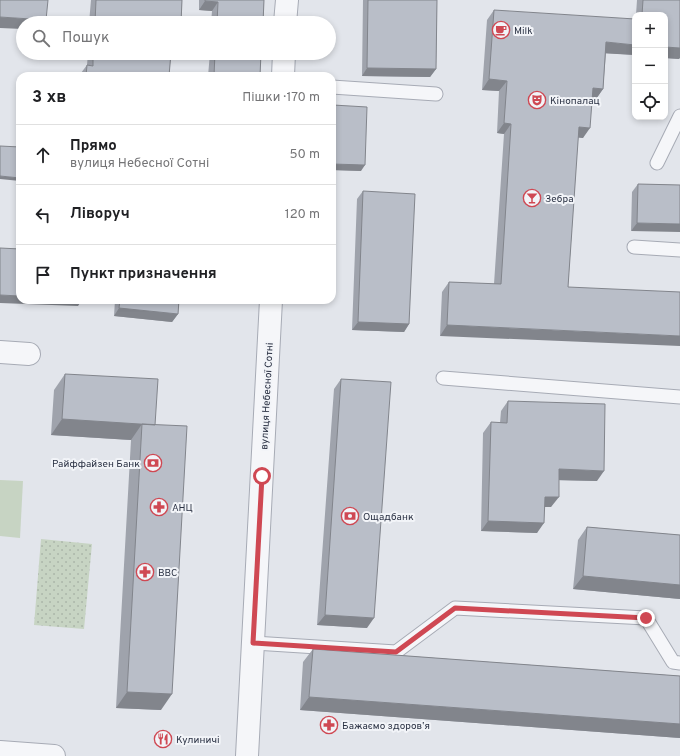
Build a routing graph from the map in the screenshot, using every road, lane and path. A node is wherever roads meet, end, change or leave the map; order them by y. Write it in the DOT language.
graph roads {
  1 [pos="287,0"];
  2 [pos="286,16"];
  3 [pos="284,60"];
  4 [pos="283,72"];
  5 [pos="336,87"];
  6 [pos="436,94"];
  7 [pos="680,116"];
  8 [pos="657,163"];
  9 [pos="634,247"];
  10 [pos="680,250"];
  11 [pos="271,304"];
  12 [pos="0,352"];
  13 [pos="29,354"];
  14 [pos="443,378"];
  15 [pos="680,397"];
  16 [pos="253,643"];
  17 [pos="680,663"];
  18 [pos="0,752"];
  19 [pos="54,756"];
  20 [pos="247,756"];
  1 -- 2 [label="street"];
  3 -- 4 [label="street"];
  5 -- 6 [label="lane"];
  7 -- 8 [label="lane"];
  9 -- 10 [label="lane"];
  11 -- 16 [label="street, вулиця Небесної Сотні"];
  12 -- 13 [label="street"];
  14 -- 15 [label="lane"];
  16 -- 17 [label="lane"];
  16 -- 20 [label="street, вулиця Небесної Сотні"];
  18 -- 19 [label="street"];
}
